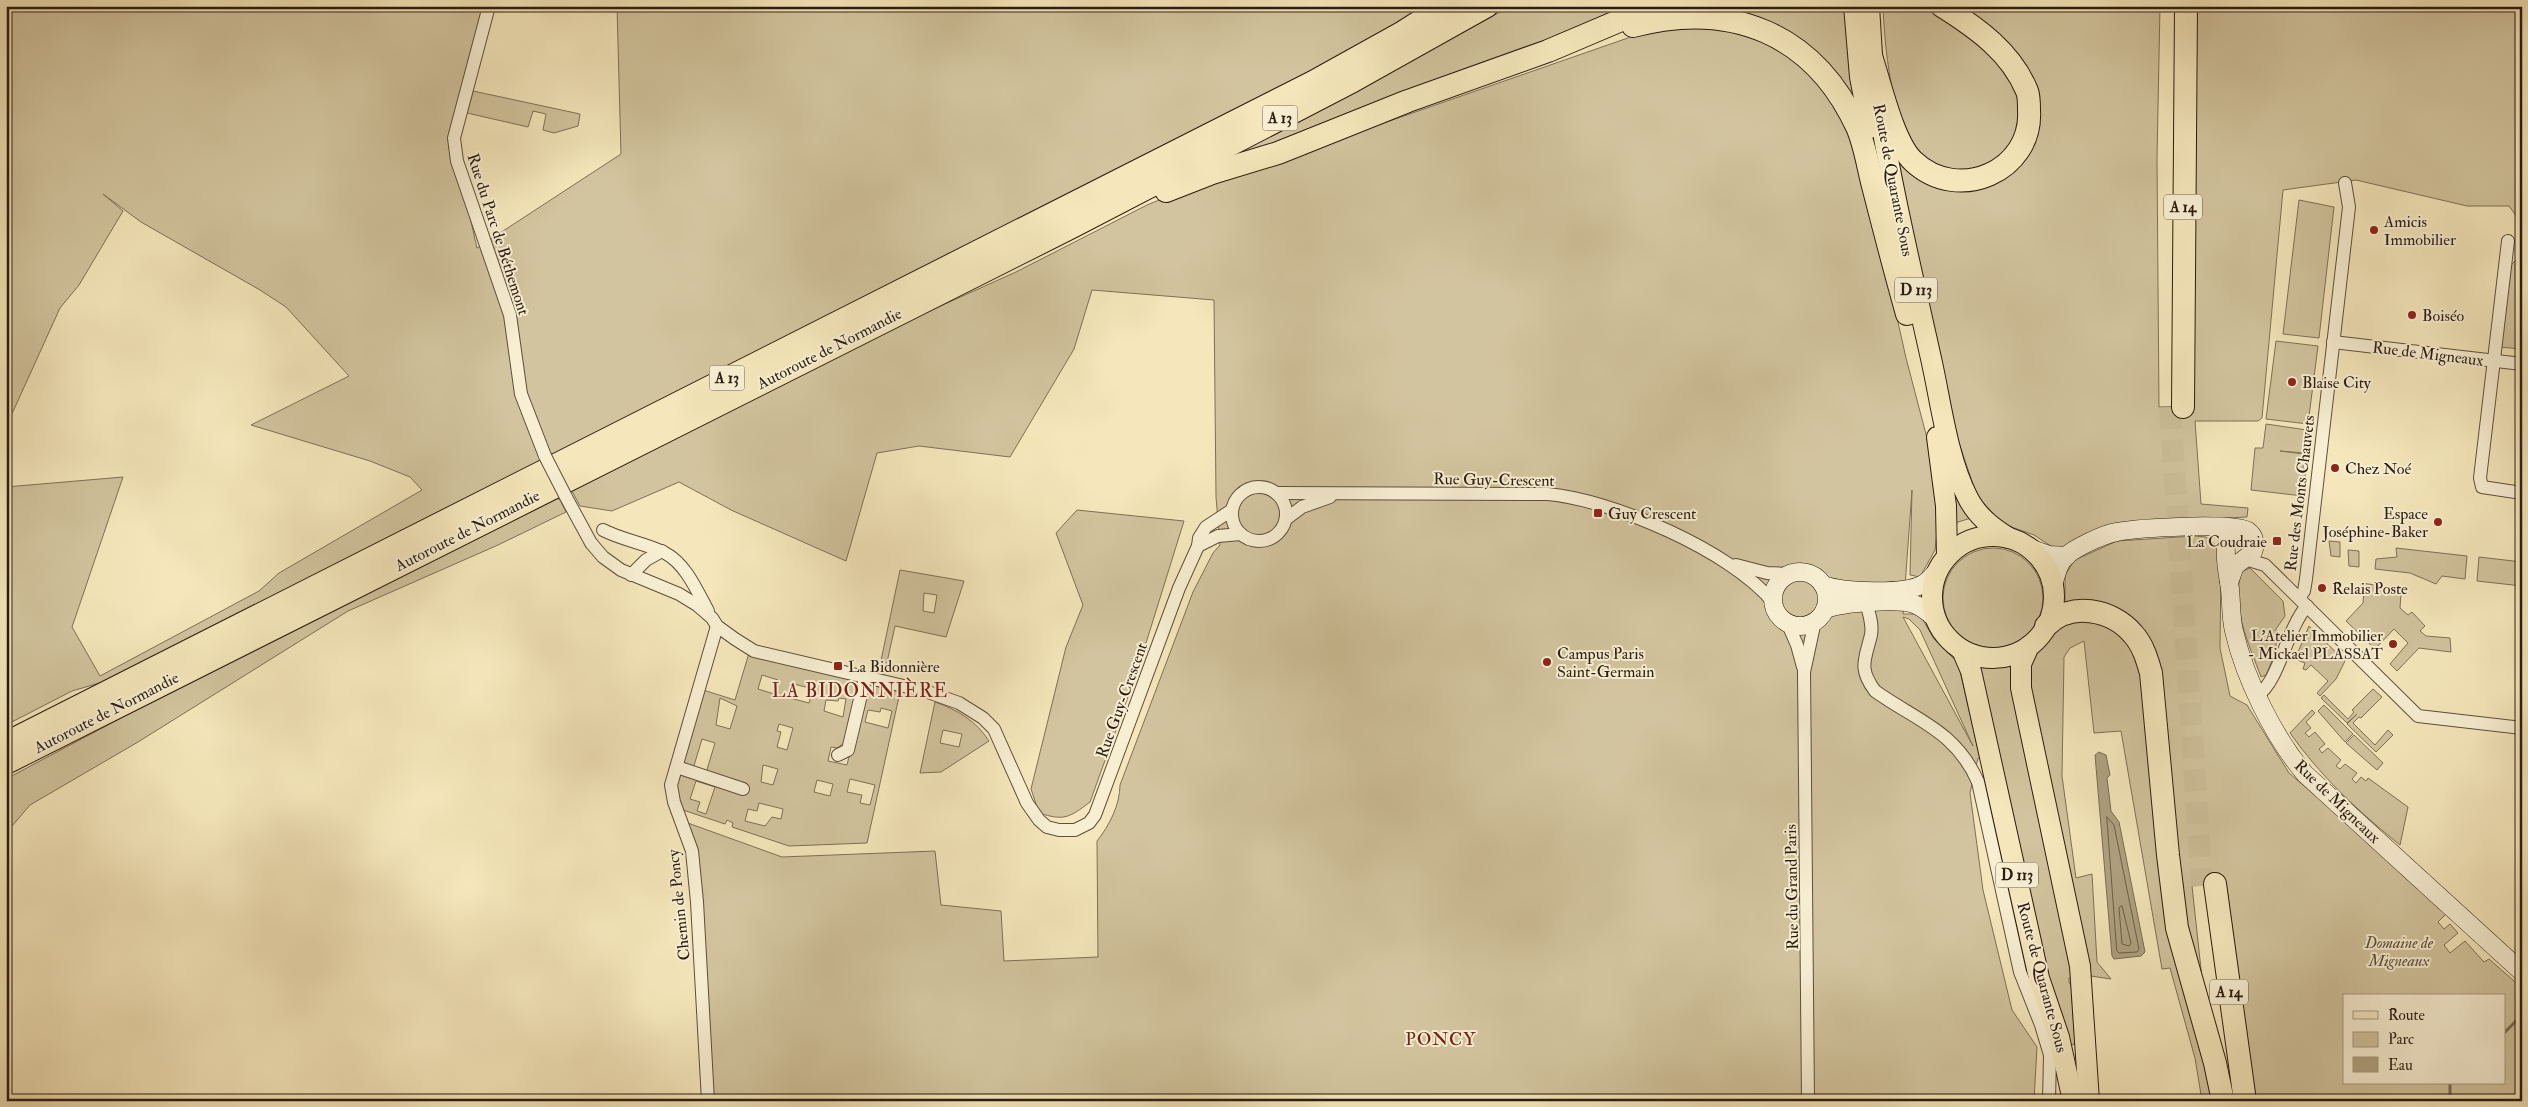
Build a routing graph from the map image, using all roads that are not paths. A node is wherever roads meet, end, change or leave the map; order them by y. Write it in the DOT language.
graph roads {
  1 [pos="489,6"];
  2 [pos="1444,6"];
  3 [pos="1487,6"];
  4 [pos="1654,6"];
  5 [pos="1854,6"];
  6 [pos="1869,6"];
  7 [pos="1942,6"];
  8 [pos="2172,6"];
  9 [pos="2186,6"];
  10 [pos="1548,51"];
  11 [pos="1871,56"];
  12 [pos="2345,183"];
  13 [pos="1072,227"];
  14 [pos="2508,241"];
  15 [pos="1907,314"];
  16 [pos="2333,342"];
  17 [pos="2494,361"];
  18 [pos="2522,364"];
  19 [pos="2522,493"];
  20 [pos="1276,494"];
  21 [pos="1335,495"];
  22 [pos="1232,510"];
  23 [pos="1286,519"];
  24 [pos="2200,528"];
  25 [pos="2238,529"];
  26 [pos="603,530"];
  27 [pos="1241,534"];
  28 [pos="2009,538"];
  29 [pos="1198,546"];
  30 [pos="2032,550"];
  31 [pos="662,551"];
  32 [pos="2239,552"];
  33 [pos="2067,556"];
  34 [pos="1728,563"];
  35 [pos="1942,563"];
  36 [pos="1788,574"];
  37 [pos="631,575"];
  38 [pos="1823,585"];
  39 [pos="2053,585"];
  40 [pos="1773,602"];
  41 [pos="2303,602"];
  42 [pos="1866,603"];
  43 [pos="1820,615"];
  44 [pos="1936,620"];
  45 [pos="715,622"];
  46 [pos="1787,622"];
  47 [pos="2046,626"];
  48 [pos="2029,646"];
  49 [pos="1962,650"];
  50 [pos="1804,672"];
  51 [pos="865,678"];
  52 [pos="2258,695"];
  53 [pos="2522,728"];
  54 [pos="6,743"];
  55 [pos="838,755"];
  56 [pos="6,763"];
  57 [pos="677,767"];
  58 [pos="743,789"];
  59 [pos="1047,827"];
  60 [pos="2522,972"];
  61 [pos="708,1101"];
  62 [pos="1808,1101"];
  63 [pos="2049,1101"];
  64 [pos="2073,1101"];
  65 [pos="2089,1101"];
  66 [pos="2223,1101"];
  67 [pos="2232,1101"];
  68 [pos="2246,1101"];
  1 -- 37 [label="street, Rue du Parc de Béthemont, bridge"];
  2 -- 54 [label="highway, Autoroute de Normandie / A 13"];
  3 -- 13 [label="highway, Autoroute de Normandie / A 13"];
  4 -- 10 [label="highway"];
  5 -- 15 [label="main road, Route de Quarante Sous / D 113"];
  6 -- 11 [label="main road, Route de Quarante Sous / D 113"];
  7 -- 11 [label="highway"];
  8 -- 9 [label="highway, A 14"];
  10 -- 13 [label="highway"];
  10 -- 15 [label="highway"];
  11 -- 28 [label="main road, Route de Quarante Sous / D 113"];
  12 -- 16 [label="street, Rue des Monts Chauvets"];
  13 -- 56 [label="highway, Autoroute de Normandie / A 13"];
  14 -- 17 [label="street"];
  15 -- 35 [label="main road, Route de Quarante Sous / D 113"];
  16 -- 17 [label="street, Rue de Migneaux"];
  16 -- 41 [label="street, Rue des Monts Chauvets"];
  17 -- 18 [label="street, Rue de Migneaux"];
  17 -- 19 [label="street"];
  20 -- 21 [label="street, Rue Guy-Crescent"];
  20 -- 22 [label="street, Rue Guy-Crescent"];
  20 -- 23 [label="street"];
  21 -- 23 [label="street, Rue Guy-Crescent"];
  21 -- 34 [label="street, Rue Guy-Crescent"];
  22 -- 27 [label="street"];
  22 -- 29 [label="street, Rue Guy-Crescent"];
  23 -- 27 [label="street, Rue Guy-Crescent"];
  24 -- 25 [label="street"];
  24 -- 32 [label="street"];
  24 -- 33 [label="street"];
  25 -- 32 [label="street"];
  25 -- 32 [label="street"];
  26 -- 31 [label="street"];
  27 -- 29 [label="street, Rue Guy-Crescent"];
  28 -- 30 [label="main road, Route de Quarante Sous"];
  28 -- 35 [label="main road, Route de Quarante Sous"];
  29 -- 59 [label="street, Rue Guy-Crescent"];
  30 -- 33 [label="street"];
  30 -- 39 [label="main road, Route de Quarante Sous"];
  31 -- 37 [label="street"];
  31 -- 45 [label="street"];
  32 -- 41 [label="street"];
  32 -- 52 [label="street, Rue de Migneaux"];
  33 -- 39 [label="street"];
  34 -- 36 [label="street, Rue Guy-Crescent"];
  34 -- 40 [label="street, Rue Guy-Crescent"];
  35 -- 38 [label="street"];
  35 -- 44 [label="main road, Route de Quarante Sous"];
  36 -- 38 [label="street"];
  36 -- 40 [label="street"];
  37 -- 45 [label="street, Rue du Parc de Béthemont"];
  38 -- 43 [label="street"];
  39 -- 47 [label="main road, Route de Quarante Sous"];
  40 -- 46 [label="street"];
  41 -- 52 [label="street, Rue des Monts Chauvets"];
  41 -- 53 [label="street"];
  42 -- 43 [label="street"];
  42 -- 44 [label="street"];
  42 -- 63 [label="street"];
  43 -- 46 [label="street"];
  43 -- 50 [label="street, Rue du Grand Paris"];
  44 -- 49 [label="main road, Route de Quarante Sous"];
  45 -- 51 [label="street, Rue du Parc de Béthemont"];
  45 -- 57 [label="street, Chemin de Poncy"];
  46 -- 50 [label="street, Rue du Grand Paris"];
  47 -- 48 [label="main road, Route de Quarante Sous"];
  47 -- 66 [label="highway"];
  48 -- 49 [label="main road, Route de Quarante Sous"];
  48 -- 65 [label="main road, Route de Quarante Sous / D 113"];
  49 -- 64 [label="main road, Route de Quarante Sous / D 113"];
  50 -- 62 [label="street, Rue du Grand Paris"];
  51 -- 55 [label="street"];
  51 -- 59 [label="street, Rue du Parc de Béthemont"];
  52 -- 60 [label="street, Rue de Migneaux"];
  57 -- 58 [label="street"];
  57 -- 61 [label="street, Chemin de Poncy"];
  67 -- 68 [label="highway, A 14"];
}
